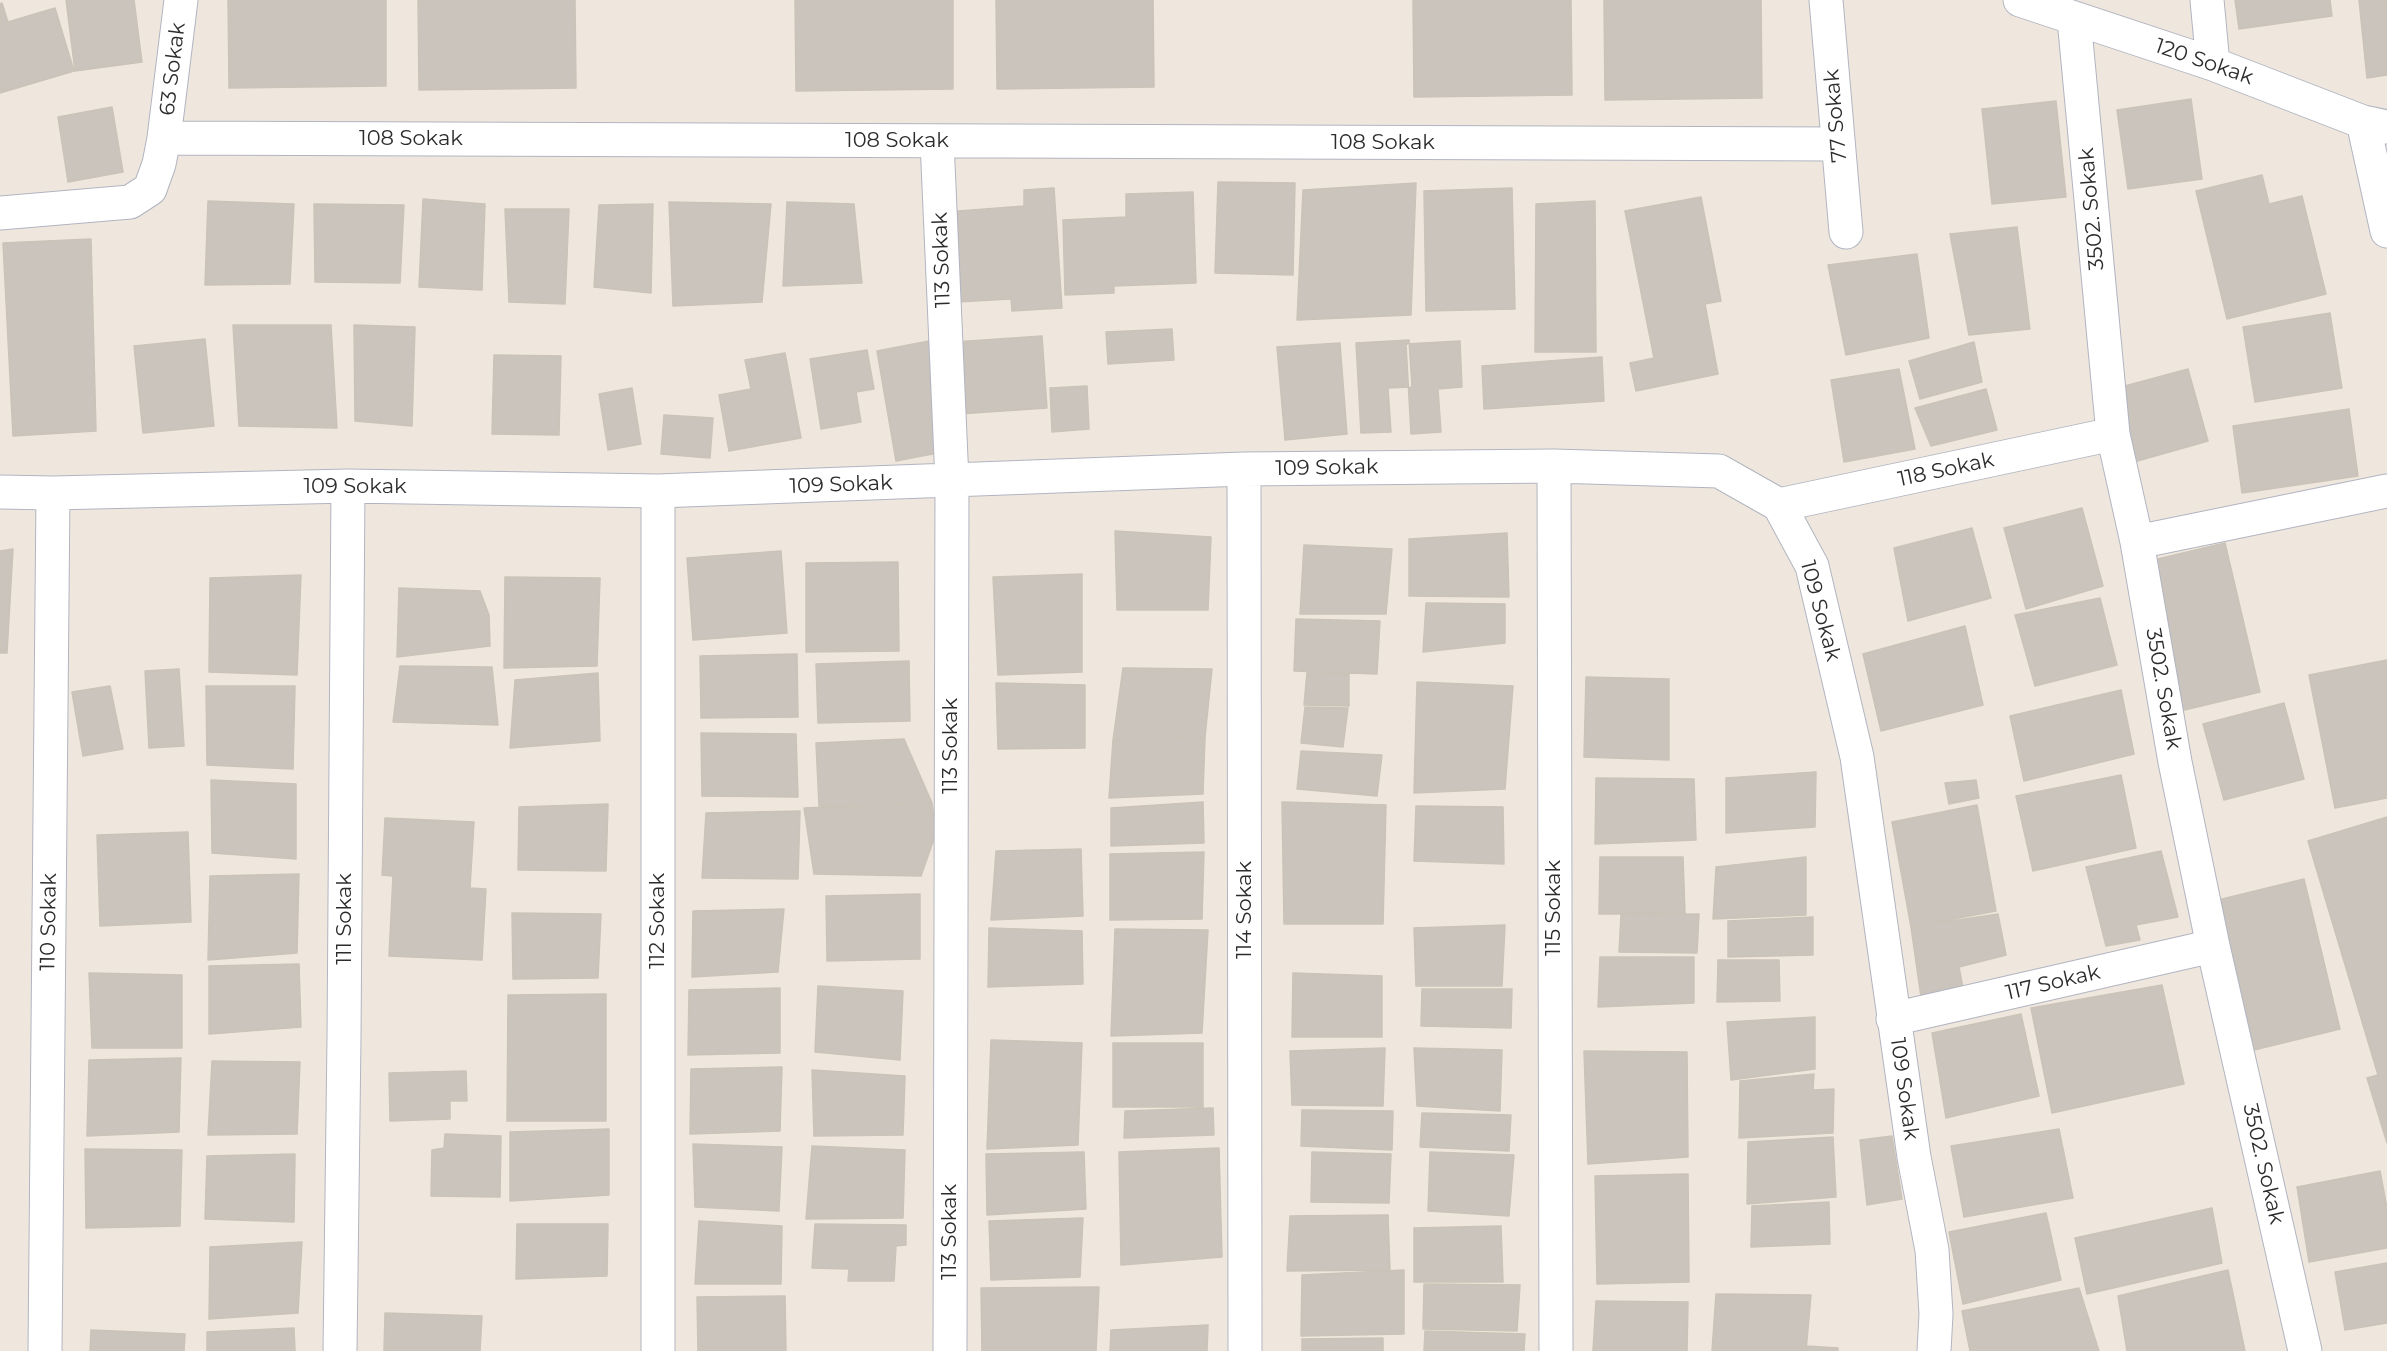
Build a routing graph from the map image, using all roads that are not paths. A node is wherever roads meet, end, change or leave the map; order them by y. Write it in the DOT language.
graph roads {
  1 [pos="181,0"];
  2 [pos="1826,0"];
  3 [pos="2020,0"];
  4 [pos="2207,0"];
  5 [pos="2074,19"];
  6 [pos="2213,64"];
  7 [pos="2375,125"];
  8 [pos="164,138"];
  9 [pos="937,141"];
  10 [pos="1838,144"];
  11 [pos="0,213"];
  12 [pos="2387,231"];
  13 [pos="1846,232"];
  14 [pos="2113,434"];
  15 [pos="1554,466"];
  16 [pos="1244,469"];
  17 [pos="952,481"];
  18 [pos="348,486"];
  19 [pos="658,491"];
  20 [pos="2387,491"];
  21 [pos="0,492"];
  22 [pos="53,493"];
  23 [pos="1779,505"];
  24 [pos="2138,542"];
  25 [pos="2213,946"];
  26 [pos="1893,1019"];
  27 [pos="45,1351"];
  28 [pos="340,1351"];
  29 [pos="658,1351"];
  30 [pos="950,1351"];
  31 [pos="1245,1351"];
  32 [pos="1556,1351"];
  33 [pos="1934,1351"];
  34 [pos="2305,1351"];
  1 -- 8 [label="street, 63 Sokak"];
  2 -- 10 [label="street, 77 Sokak"];
  3 -- 5 [label="street, 120 Sokak"];
  4 -- 6 [label="street"];
  5 -- 6 [label="street, 120 Sokak"];
  5 -- 14 [label="street, 3502. Sokak"];
  6 -- 7 [label="street, 120 Sokak"];
  7 -- 12 [label="street"];
  8 -- 9 [label="street, 108 Sokak"];
  8 -- 11 [label="street"];
  9 -- 10 [label="street, 108 Sokak"];
  9 -- 17 [label="street, 113 Sokak"];
  10 -- 13 [label="street, 77 Sokak"];
  14 -- 23 [label="street, 118 Sokak"];
  14 -- 24 [label="street, 3502. Sokak"];
  15 -- 16 [label="street, 109 Sokak"];
  15 -- 23 [label="street, 109 Sokak"];
  15 -- 32 [label="street, 115 Sokak"];
  16 -- 17 [label="street, 109 Sokak"];
  16 -- 31 [label="street, 114 Sokak"];
  17 -- 19 [label="street, 109 Sokak"];
  17 -- 30 [label="street, 113 Sokak"];
  18 -- 19 [label="street, 109 Sokak"];
  18 -- 22 [label="street, 109 Sokak"];
  18 -- 28 [label="street, 111 Sokak"];
  19 -- 29 [label="street, 112 Sokak"];
  20 -- 24 [label="street"];
  21 -- 22 [label="street, 109 Sokak"];
  22 -- 27 [label="street, 110 Sokak"];
  23 -- 26 [label="street, 109 Sokak"];
  24 -- 25 [label="street, 3502. Sokak"];
  25 -- 26 [label="street, 117 Sokak"];
  25 -- 34 [label="street, 3502. Sokak"];
  26 -- 33 [label="street, 109 Sokak"];
}
